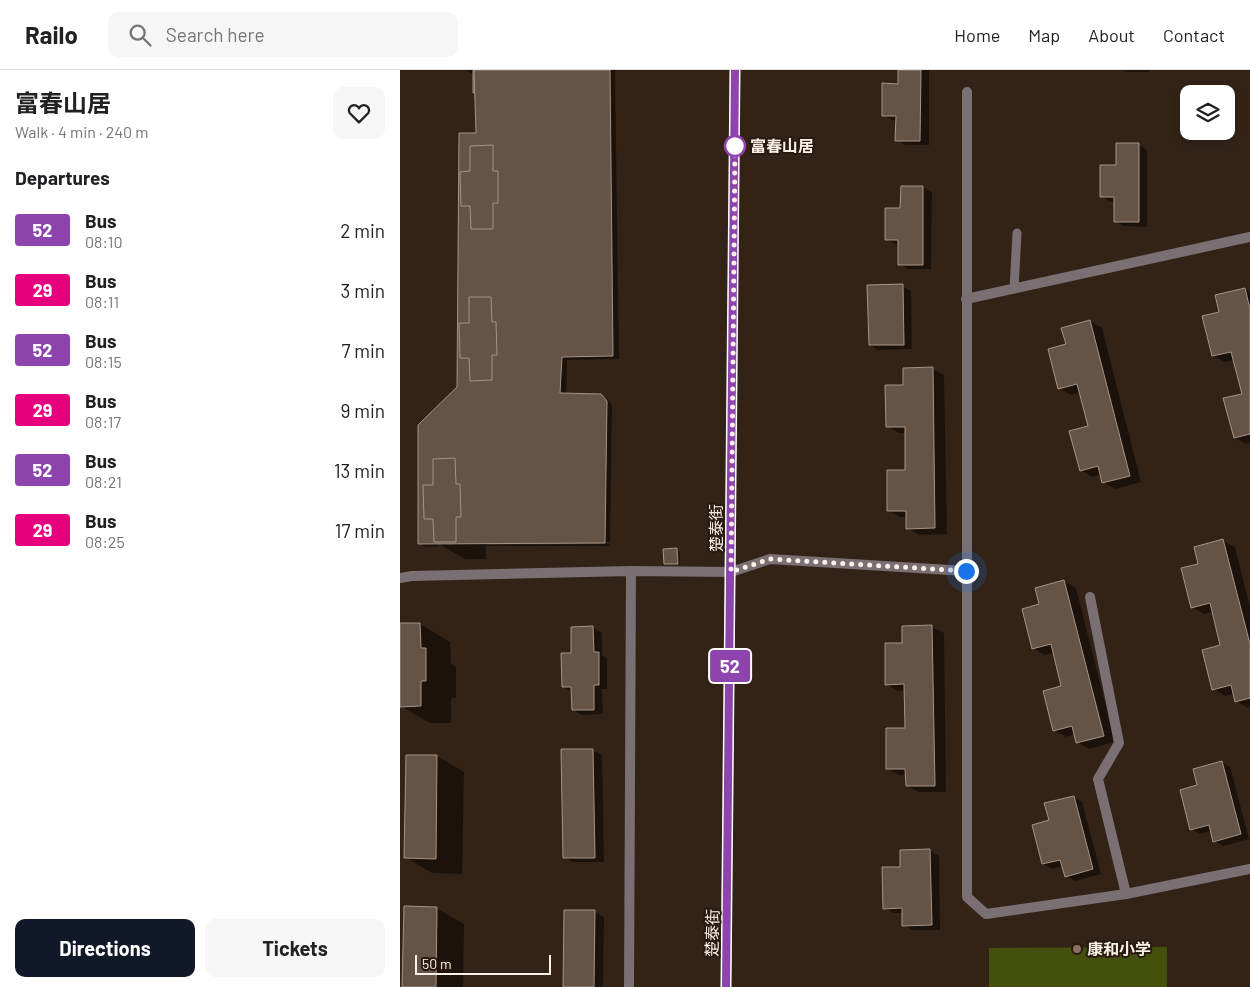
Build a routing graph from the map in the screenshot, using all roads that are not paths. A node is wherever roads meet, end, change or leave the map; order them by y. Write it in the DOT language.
graph roads {
  1 [pos="736,70"];
  2 [pos="967,92"];
  3 [pos="1017,233"];
  4 [pos="1250,237"];
  5 [pos="1014,289"];
  6 [pos="966,299"];
  7 [pos="631,571"];
  8 [pos="966,571"];
  9 [pos="731,572"];
  10 [pos="400,578"];
  11 [pos="1090,597"];
  12 [pos="1250,869"];
  13 [pos="1126,894"];
  14 [pos="629,987"];
  15 [pos="726,987"];
  1 -- 9 [label="street, 楚泰街"];
  2 -- 6 [label="street"];
  3 -- 5 [label="lane"];
  4 -- 5 [label="street"];
  5 -- 6 [label="street"];
  6 -- 8 [label="street"];
  7 -- 9 [label="street"];
  7 -- 10 [label="street"];
  7 -- 14 [label="street"];
  8 -- 9 [label="street"];
  8 -- 13 [label="street"];
  9 -- 15 [label="street, 楚泰街"];
  11 -- 13 [label="street"];
  12 -- 13 [label="street"];
}
